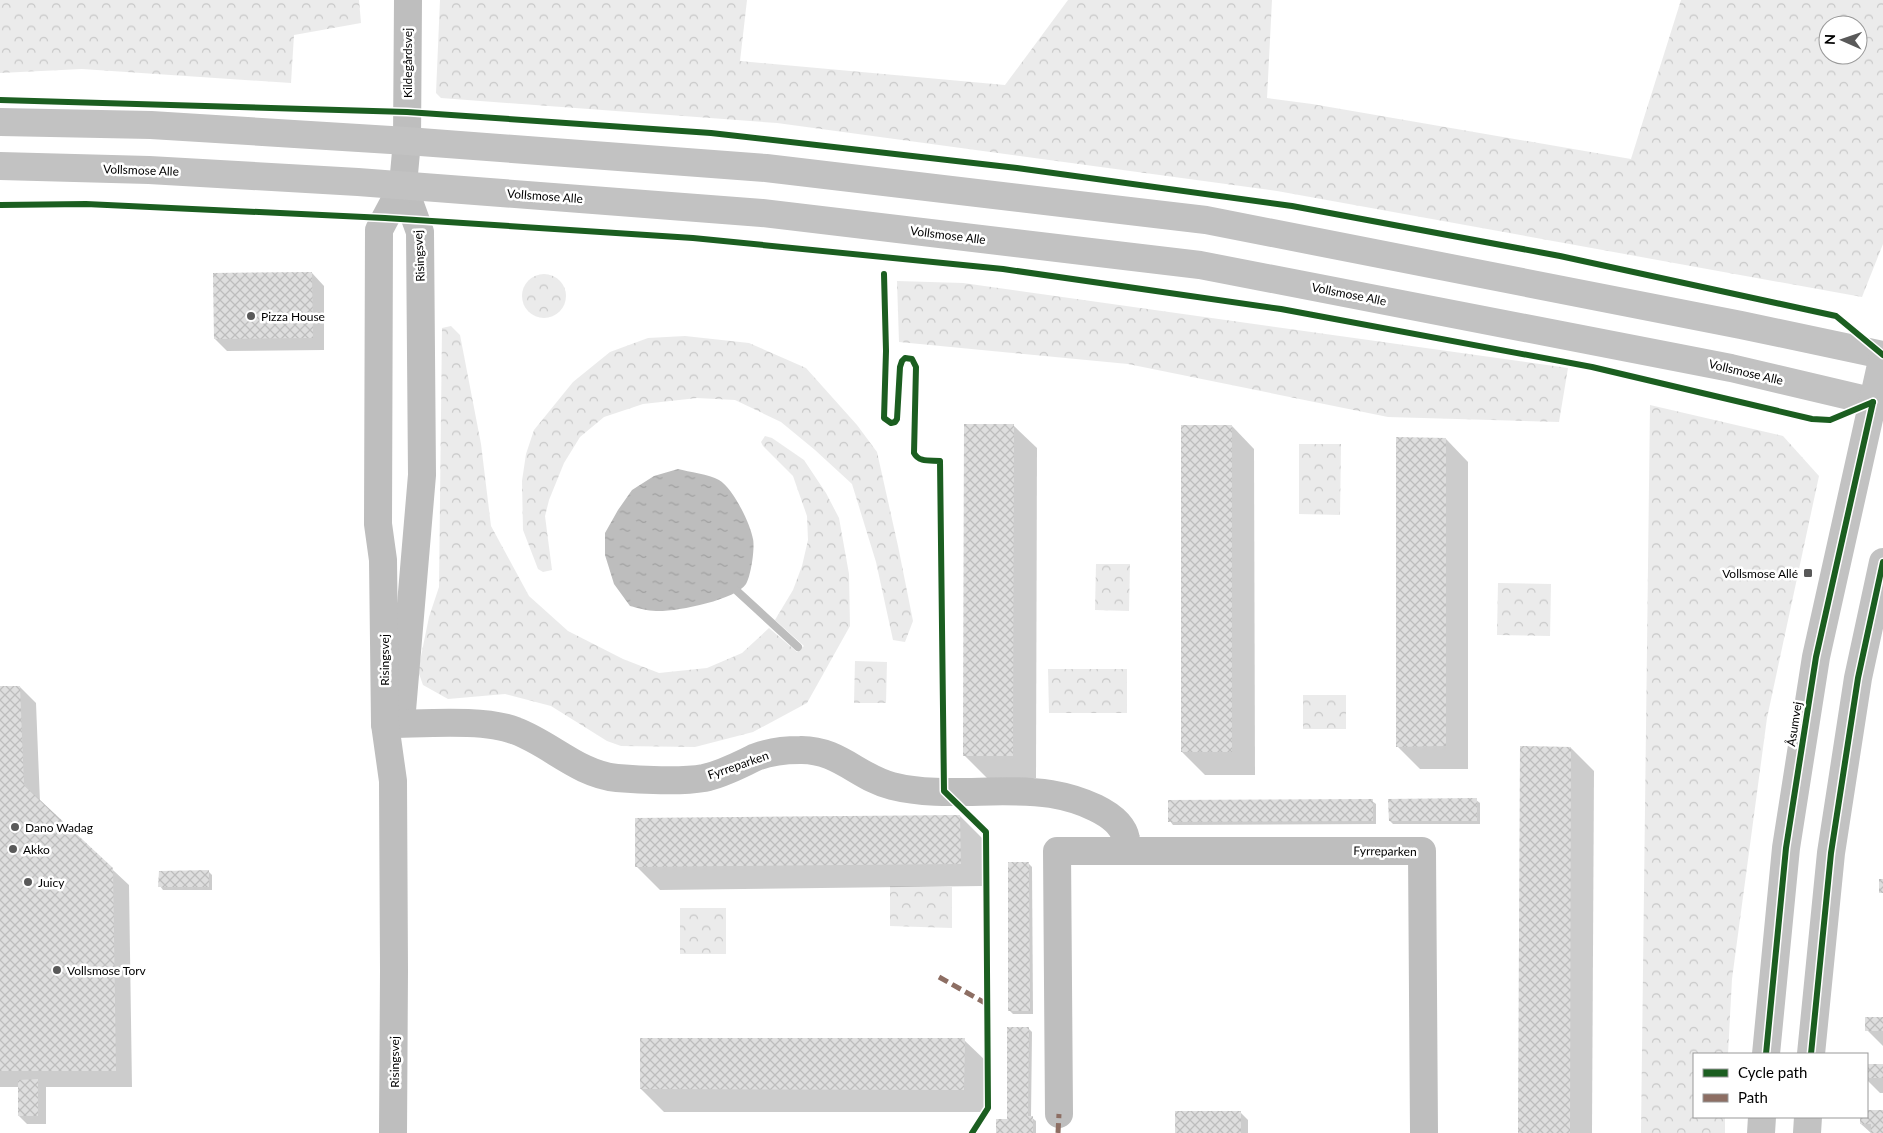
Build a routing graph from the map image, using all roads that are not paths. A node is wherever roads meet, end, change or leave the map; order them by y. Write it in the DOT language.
graph roads {
  1 [pos="408,0"];
  2 [pos="0,122"];
  3 [pos="407,141"];
  4 [pos="0,166"];
  5 [pos="403,185"];
  6 [pos="1883,355"];
  7 [pos="1878,403"];
  8 [pos="1883,562"];
  9 [pos="393,724"];
  10 [pos="1126,851"];
  11 [pos="1766,1053"];
  12 [pos="1811,1053"];
  13 [pos="1058,1114"];
  14 [pos="1762,1118"];
  15 [pos="1808,1118"];
  16 [pos="393,1133"];
  17 [pos="1424,1133"];
  18 [pos="1761,1133"];
  19 [pos="1807,1133"];
  1 -- 3 [label="street, Kildegårdsvej"];
  2 -- 3 [label="street"];
  3 -- 5 [label="street, Kildegårdsvej"];
  3 -- 6 [label="street"];
  4 -- 5 [label="street, Vollsmose Alle"];
  5 -- 7 [label="street, Vollsmose Alle"];
  5 -- 9 [label="street, Risingsvej"];
  5 -- 9 [label="street, Risingsvej"];
  6 -- 7 [label="street, Åsumvej"];
  7 -- 11 [label="street, Åsumvej"];
  8 -- 12 [label="street"];
  9 -- 10 [label="street, Fyrreparken"];
  9 -- 16 [label="street, Risingsvej"];
  10 -- 13 [label="street, Fyrreparken"];
  10 -- 17 [label="street, Fyrreparken"];
  14 -- 18 [label="street"];
  15 -- 19 [label="street"];
}
